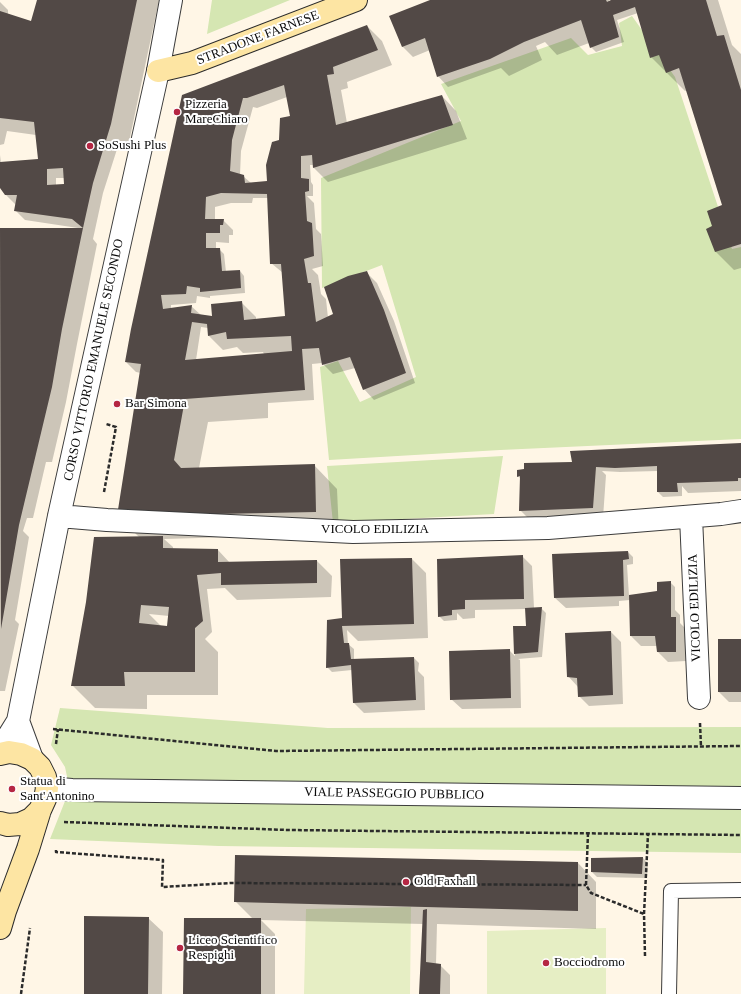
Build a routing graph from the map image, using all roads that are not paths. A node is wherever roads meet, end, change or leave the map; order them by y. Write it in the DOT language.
graph roads {
  1 [pos="171,0"];
  2 [pos="356,0"];
  3 [pos="340,4"];
  4 [pos="158,71"];
  5 [pos="741,511"];
  6 [pos="59,516"];
  7 [pos="691,517"];
  8 [pos="699,698"];
  9 [pos="18,721"];
  10 [pos="0,750"];
  11 [pos="0,754"];
  12 [pos="32,759"];
  13 [pos="47,788"];
  14 [pos="741,798"];
  15 [pos="40,810"];
  16 [pos="0,823"];
  17 [pos="741,890"];
  18 [pos="0,928"];
  19 [pos="669,994"];
  1 -- 4 [label="street, CORSO VITTORIO EMANUELE SECONDO"];
  2 -- 3 [label="street, STRADONE FARNESE"];
  3 -- 4 [label="street, STRADONE FARNESE"];
  4 -- 6 [label="street, CORSO VITTORIO EMANUELE SECONDO"];
  5 -- 7 [label="street, VICOLO EDILIZIA"];
  6 -- 7 [label="street, VICOLO EDILIZIA"];
  6 -- 9 [label="street, CORSO VITTORIO EMANUELE SECONDO"];
  7 -- 8 [label="street, VICOLO EDILIZIA"];
  9 -- 10 [label="street, CORSO VITTORIO EMANUELE SECONDO"];
  9 -- 12 [label="street"];
  11 -- 12 [label="street"];
  12 -- 13 [label="street"];
  13 -- 14 [label="street, VIALE PASSEGGIO PUBBLICO"];
  13 -- 15 [label="street"];
  15 -- 16 [label="street"];
  15 -- 18 [label="street"];
  17 -- 19 [label="lane"];
}
